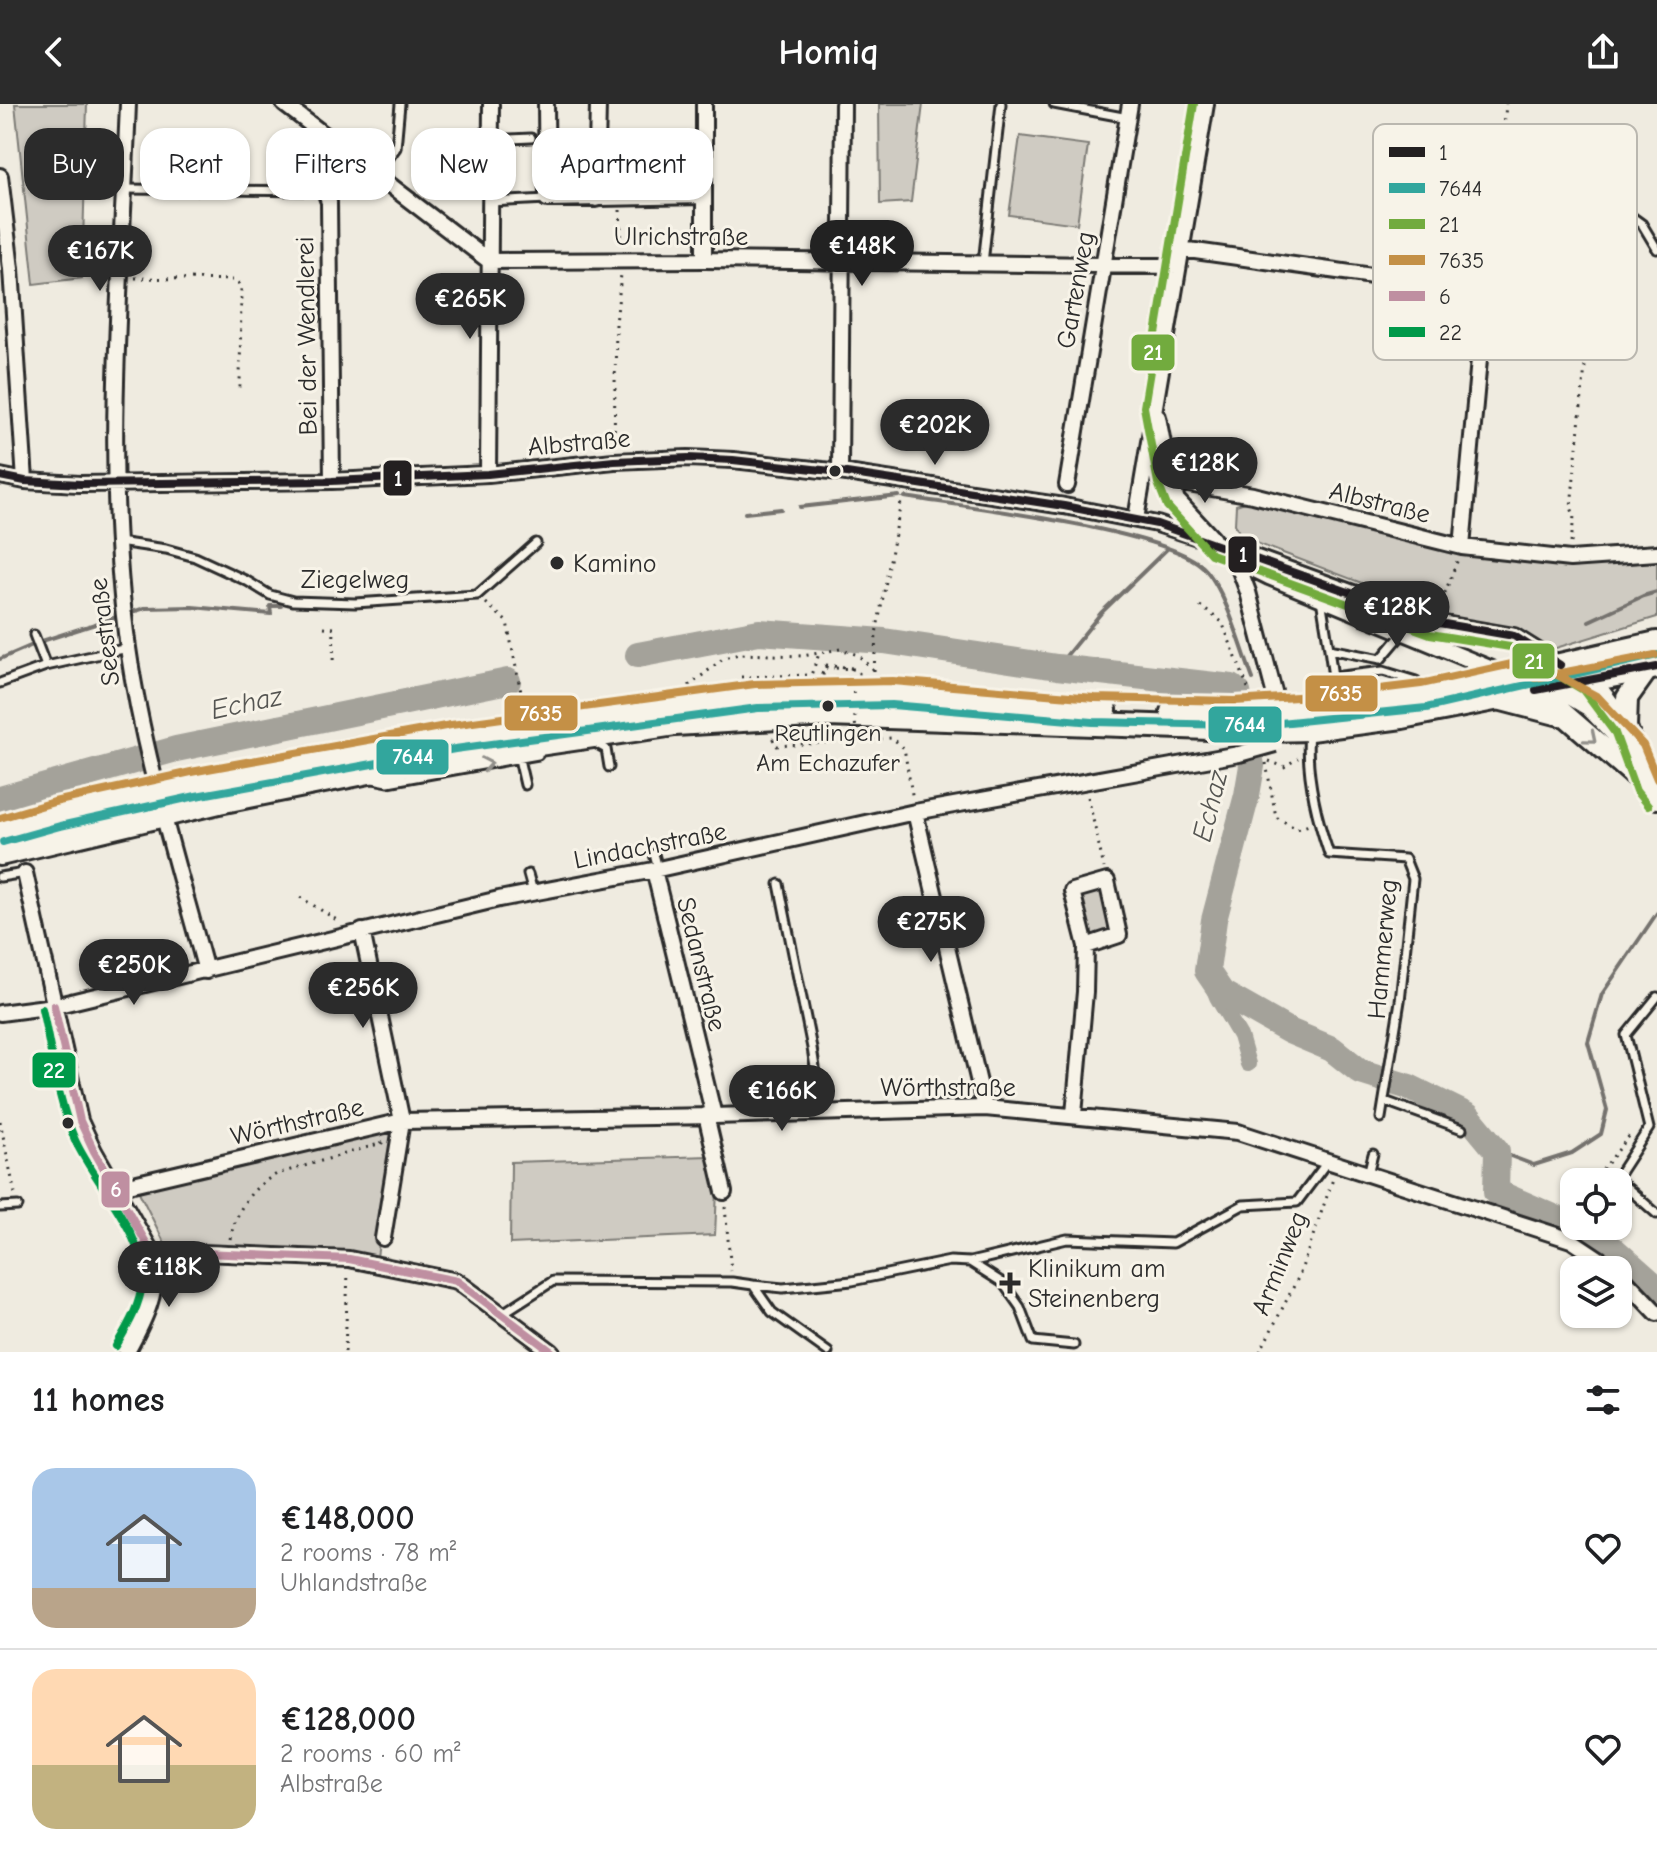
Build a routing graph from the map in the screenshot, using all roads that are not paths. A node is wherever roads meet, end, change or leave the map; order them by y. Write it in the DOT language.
graph roads {
  1 [pos="128,104"];
  2 [pos="284,104"];
  3 [pos="400,104"];
  4 [pos="491,104"];
  5 [pos="546,104"];
  6 [pos="598,104"];
  7 [pos="704,104"];
  8 [pos="843,104"];
  9 [pos="1001,104"];
  10 [pos="1054,104"];
  11 [pos="1206,104"];
  12 [pos="1129,111"];
  13 [pos="315,128"];
  14 [pos="490,128"];
  15 [pos="546,128"];
  16 [pos="597,128"];
  17 [pos="704,128"];
  18 [pos="531,138"];
  19 [pos="516,139"];
  20 [pos="395,149"];
  21 [pos="0,176"];
  22 [pos="124,189"];
  23 [pos="395,189"];
  24 [pos="266,190"];
  25 [pos="123,200"];
  26 [pos="328,200"];
  27 [pos="532,200"];
  28 [pos="704,200"];
  29 [pos="490,202"];
  30 [pos="1637,220"];
  31 [pos="1181,249"];
  32 [pos="1657,249"];
  33 [pos="704,260"];
  34 [pos="489,261"];
  35 [pos="843,262"];
  36 [pos="983,263"];
  37 [pos="1105,264"];
  38 [pos="1178,266"];
  39 [pos="1373,276"];
  40 [pos="1480,360"];
  41 [pos="1156,408"];
  42 [pos="840,472"];
  43 [pos="488,474"];
  44 [pos="0,476"];
  45 [pos="25,481"];
  46 [pos="332,481"];
  47 [pos="1170,481"];
  48 [pos="115,484"];
  49 [pos="1067,485"];
  50 [pos="1136,519"];
  51 [pos="1157,524"];
  52 [pos="118,542"];
  53 [pos="536,543"];
  54 [pos="1216,543"];
  55 [pos="1462,547"];
  56 [pos="1657,553"];
  57 [pos="1236,560"];
  58 [pos="1269,577"];
  59 [pos="1248,592"];
  60 [pos="1321,599"];
  61 [pos="1404,632"];
  62 [pos="34,635"];
  63 [pos="1657,643"];
  64 [pos="128,648"];
  65 [pos="1329,649"];
  66 [pos="46,666"];
  67 [pos="1652,668"];
  68 [pos="1333,677"];
  69 [pos="1539,678"];
  70 [pos="1591,681"];
  71 [pos="0,683"];
  72 [pos="1423,696"];
  73 [pos="1494,698"];
  74 [pos="1330,707"];
  75 [pos="668,716"];
  76 [pos="1567,717"];
  77 [pos="1267,718"];
  78 [pos="1626,727"];
  79 [pos="1310,729"];
  80 [pos="597,744"];
  81 [pos="566,750"];
  82 [pos="1634,752"];
  83 [pos="550,753"];
  84 [pos="519,759"];
  85 [pos="609,767"];
  86 [pos="356,774"];
  87 [pos="154,783"];
  88 [pos="525,785"];
  89 [pos="1652,792"];
  90 [pos="915,812"];
  91 [pos="163,815"];
  92 [pos="0,831"];
  93 [pos="0,854"];
  94 [pos="654,854"];
  95 [pos="656,870"];
  96 [pos="25,873"];
  97 [pos="528,874"];
  98 [pos="0,877"];
  99 [pos="779,884"];
  100 [pos="533,892"];
  101 [pos="362,931"];
  102 [pos="1086,946"];
  103 [pos="206,971"];
  104 [pos="1657,998"];
  105 [pos="54,1006"];
  106 [pos="0,1013"];
  107 [pos="1386,1098"];
  108 [pos="985,1108"];
  109 [pos="822,1113"];
  110 [pos="1074,1114"];
  111 [pos="710,1116"];
  112 [pos="1381,1118"];
  113 [pos="402,1121"];
  114 [pos="1462,1129"];
  115 [pos="1373,1154"];
  116 [pos="1328,1160"];
  117 [pos="1623,1168"];
  118 [pos="1368,1174"];
  119 [pos="116,1188"];
  120 [pos="724,1192"];
  121 [pos="1632,1194"];
  122 [pos="18,1206"];
  123 [pos="0,1207"];
  124 [pos="1657,1214"];
  125 [pos="1560,1228"];
  126 [pos="383,1238"];
  127 [pos="1584,1240"];
  128 [pos="153,1255"];
  129 [pos="1601,1256"];
  130 [pos="970,1262"];
  131 [pos="753,1285"];
  132 [pos="1632,1287"];
  133 [pos="503,1313"];
  134 [pos="1657,1313"];
  135 [pos="1074,1345"];
  136 [pos="127,1352"];
  137 [pos="552,1352"];
  138 [pos="828,1352"];
  1 -- 22 [label="street, Seestraße"];
  2 -- 13 [label="street"];
  3 -- 20 [label="lane"];
  4 -- 14 [label="street"];
  5 -- 15 [label="street"];
  6 -- 16 [label="street"];
  7 -- 17 [label="street"];
  8 -- 35 [label="street"];
  9 -- 36 [label="lane"];
  10 -- 12 [label="lane"];
  11 -- 31 [label="street"];
  12 -- 37 [label="street, Gartenweg"];
  18 -- 19 [label="lane"];
  21 -- 45 [label="street"];
  22 -- 24 [label="lane"];
  23 -- 34 [label="street"];
  25 -- 48 [label="street, Seestraße"];
  26 -- 46 [label="street, Bei der Wendlerei"];
  27 -- 29 [label="lane"];
  28 -- 33 [label="street"];
  29 -- 34 [label="street"];
  30 -- 32 [label="lane"];
  31 -- 38 [label="street"];
  31 -- 39 [label="street"];
  33 -- 34 [label="street, Ulrichstraße"];
  33 -- 35 [label="street, Ulrichstraße"];
  34 -- 43 [label="street"];
  35 -- 36 [label="street, Ulrichstraße"];
  35 -- 42 [label="street"];
  36 -- 37 [label="street, Ulrichstraße"];
  37 -- 38 [label="street, Ulrichstraße"];
  37 -- 49 [label="street, Gartenweg"];
  38 -- 41 [label="street"];
  40 -- 55 [label="street"];
  41 -- 47 [label="street"];
  41 -- 50 [label="street"];
  42 -- 43 [label="street, Albstraße"];
  42 -- 50 [label="street, Albstraße"];
  43 -- 46 [label="street, Albstraße"];
  44 -- 45 [label="street, Albstraße"];
  45 -- 48 [label="street, Albstraße"];
  46 -- 48 [label="street, Albstraße"];
  47 -- 54 [label="street, Albstraße"];
  47 -- 55 [label="street, Albstraße"];
  48 -- 52 [label="street, Seestraße"];
  50 -- 51 [label="street, Albstraße"];
  51 -- 54 [label="street, Albstraße"];
  51 -- 57 [label="street, Albstraße"];
  52 -- 53 [label="lane, Ziegelweg"];
  52 -- 64 [label="street, Seestraße"];
  54 -- 69 [label="street, Albstraße"];
  55 -- 56 [label="street, Albstraße"];
  57 -- 58 [label="street, Albstraße"];
  57 -- 59 [label="street"];
  58 -- 59 [label="street"];
  58 -- 60 [label="street, Albstraße"];
  59 -- 77 [label="street"];
  60 -- 61 [label="street, Albstraße"];
  60 -- 65 [label="lane"];
  61 -- 65 [label="lane"];
  61 -- 69 [label="street, Albstraße"];
  62 -- 66 [label="lane"];
  63 -- 69 [label="main road"];
  64 -- 66 [label="lane"];
  64 -- 87 [label="street, Seestraße"];
  65 -- 68 [label="lane"];
  66 -- 71 [label="lane"];
  67 -- 70 [label="main road"];
  67 -- 78 [label="main road"];
  68 -- 72 [label="lane"];
  68 -- 74 [label="lane"];
  69 -- 70 [label="main road"];
  69 -- 72 [label="main road"];
  69 -- 73 [label="main road"];
  69 -- 76 [label="main road"];
  69 -- 82 [label="main road"];
  70 -- 78 [label="main road"];
  72 -- 74 [label="main road"];
  73 -- 76 [label="main road"];
  73 -- 79 [label="main road"];
  74 -- 77 [label="main road"];
  75 -- 77 [label="main road, bridge"];
  75 -- 80 [label="lane"];
  75 -- 86 [label="main road"];
  75 -- 87 [label="main road"];
  76 -- 89 [label="main road, one-way"];
  77 -- 79 [label="main road"];
  77 -- 90 [label="street, Lindachstraße, bridge"];
  78 -- 82 [label="main road"];
  79 -- 107 [label="lane, Hammerweg"];
  80 -- 81 [label="lane"];
  80 -- 85 [label="lane"];
  82 -- 89 [label="main road"];
  83 -- 84 [label="lane"];
  86 -- 84 [label="lane, one-way"];
  84 -- 88 [label="lane"];
  86 -- 91 [label="main road"];
  87 -- 91 [label="street, Seestraße"];
  87 -- 92 [label="main road"];
  90 -- 95 [label="street, Lindachstraße"];
  90 -- 108 [label="street"];
  91 -- 93 [label="main road"];
  91 -- 103 [label="street, Seestraße"];
  94 -- 95 [label="lane"];
  95 -- 100 [label="street, Lindachstraße"];
  95 -- 111 [label="street, Sedanstraße"];
  96 -- 98 [label="lane"];
  96 -- 105 [label="street"];
  97 -- 100 [label="lane"];
  99 -- 109 [label="lane"];
  100 -- 101 [label="street, Lindachstraße"];
  101 -- 103 [label="street, Lindachstraße"];
  101 -- 113 [label="street"];
  102 -- 102 [label="street"];
  102 -- 110 [label="street"];
  103 -- 105 [label="street, Lindachstraße"];
  104 -- 117 [label="lane"];
  105 -- 106 [label="street, Lindachstraße"];
  105 -- 119 [label="street"];
  107 -- 112 [label="lane"];
  107 -- 114 [label="lane"];
  108 -- 109 [label="street, Wörthstraße"];
  108 -- 110 [label="street, Wörthstraße"];
  109 -- 111 [label="street, Wörthstraße"];
  110 -- 116 [label="street, Wörthstraße"];
  111 -- 113 [label="street, Wörthstraße"];
  111 -- 120 [label="street, Sedanstraße"];
  113 -- 119 [label="street, Wörthstraße"];
  113 -- 126 [label="street"];
  115 -- 118 [label="lane"];
  116 -- 118 [label="street, Wörthstraße"];
  116 -- 130 [label="lane"];
  118 -- 125 [label="street, Wörthstraße"];
  119 -- 128 [label="street"];
  121 -- 124 [label="lane"];
  122 -- 123 [label="lane"];
  127 -- 129 [label="street, Wörthstraße"];
  128 -- 133 [label="street"];
  128 -- 136 [label="street"];
  130 -- 131 [label="lane"];
  130 -- 135 [label="lane"];
  131 -- 133 [label="lane"];
  131 -- 138 [label="lane"];
  132 -- 134 [label="street, Wörthstraße"];
  133 -- 137 [label="street"];
}
